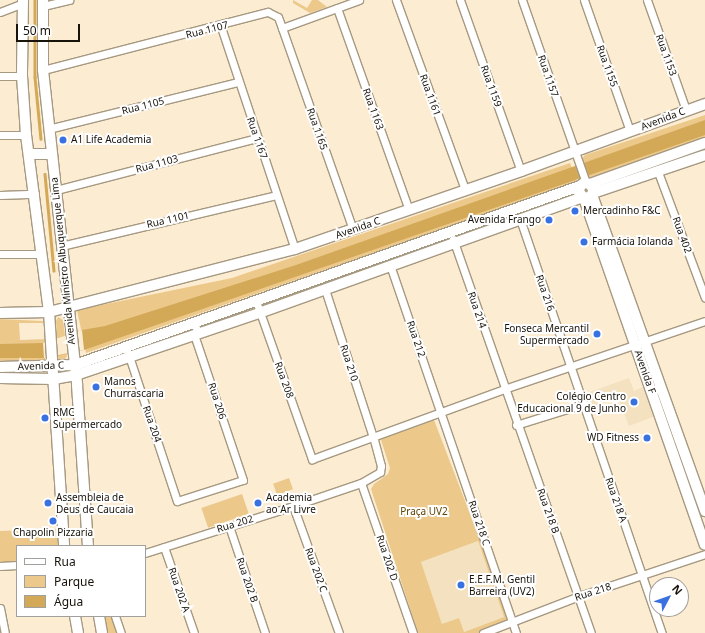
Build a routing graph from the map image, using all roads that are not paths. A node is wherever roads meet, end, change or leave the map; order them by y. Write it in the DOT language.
graph roads {
  1 [pos="69,0"];
  2 [pos="360,0"];
  3 [pos="396,0"];
  4 [pos="460,0"];
  5 [pos="522,0"];
  6 [pos="584,0"];
  7 [pos="647,0"];
  8 [pos="23,1"];
  9 [pos="43,3"];
  10 [pos="337,8"];
  11 [pos="0,12"];
  12 [pos="221,27"];
  13 [pos="282,28"];
  14 [pos="43,70"];
  15 [pos="0,76"];
  16 [pos="22,76"];
  17 [pos="238,82"];
  18 [pos="705,104"];
  19 [pos="686,110"];
  20 [pos="48,129"];
  21 [pos="630,131"];
  22 [pos="0,135"];
  23 [pos="26,135"];
  24 [pos="257,138"];
  25 [pos="705,144"];
  26 [pos="30,154"];
  27 [pos="51,154"];
  28 [pos="705,155"];
  29 [pos="576,156"];
  30 [pos="521,171"];
  31 [pos="658,172"];
  32 [pos="587,189"];
  33 [pos="56,190"];
  34 [pos="465,190"];
  35 [pos="0,194"];
  36 [pos="35,194"];
  37 [pos="276,195"];
  38 [pos="409,210"];
  39 [pos="520,219"];
  40 [pos="353,230"];
  41 [pos="450,231"];
  42 [pos="454,243"];
  43 [pos="60,246"];
  44 [pos="295,249"];
  45 [pos="0,254"];
  46 [pos="42,254"];
  47 [pos="390,265"];
  48 [pos="325,289"];
  49 [pos="705,298"];
  50 [pos="256,301"];
  51 [pos="67,306"];
  52 [pos="49,312"];
  53 [pos="0,313"];
  54 [pos="259,313"];
  55 [pos="705,321"];
  56 [pos="194,323"];
  57 [pos="194,334"];
  58 [pos="641,344"];
  59 [pos="127,352"];
  60 [pos="53,362"];
  61 [pos="0,367"];
  62 [pos="570,368"];
  63 [pos="75,370"];
  64 [pos="0,378"];
  65 [pos="54,379"];
  66 [pos="504,389"];
  67 [pos="582,404"];
  68 [pos="442,414"];
  69 [pos="516,425"];
  70 [pos="373,437"];
  71 [pos="360,483"];
  72 [pos="177,501"];
  73 [pos="293,506"];
  74 [pos="705,511"];
  75 [pos="229,526"];
  76 [pos="64,545"];
  77 [pos="88,545"];
  78 [pos="705,545"];
  79 [pos="164,547"];
  80 [pos="146,553"];
  81 [pos="705,554"];
  82 [pos="16,565"];
  83 [pos="0,566"];
  84 [pos="642,576"];
  85 [pos="579,596"];
  86 [pos="0,608"];
  87 [pos="75,617"];
  88 [pos="99,617"];
  89 [pos="115,617"];
  90 [pos="1,622"];
  91 [pos="512,622"];
  92 [pos="5,633"];
  93 [pos="78,633"];
  94 [pos="102,633"];
  95 [pos="121,633"];
  96 [pos="194,633"];
  97 [pos="265,633"];
  98 [pos="339,633"];
  99 [pos="413,633"];
  100 [pos="483,633"];
  101 [pos="516,633"];
  102 [pos="591,633"];
  103 [pos="662,633"];
  1 -- 9 [label="street"];
  2 -- 10 [label="street"];
  3 -- 34 [label="street, Rua 1161"];
  4 -- 30 [label="street, Rua 1159"];
  5 -- 29 [label="street, Rua 1157"];
  6 -- 21 [label="street, Rua 1155"];
  7 -- 19 [label="street, Rua 1153"];
  8 -- 11 [label="street"];
  8 -- 16 [label="street, Avenida Ministro Albuquerque Lima"];
  9 -- 14 [label="street, Avenida Ministro Albuquerque Lima"];
  10 -- 13 [label="street"];
  10 -- 38 [label="street, Rua 1163"];
  12 -- 13 [label="street, Rua 1107"];
  12 -- 14 [label="street, Rua 1107"];
  12 -- 17 [label="street, Rua 1167"];
  13 -- 40 [label="street, Rua 1165"];
  14 -- 20 [label="street, Avenida Ministro Albuquerque Lima"];
  15 -- 16 [label="street"];
  16 -- 23 [label="street, Avenida Ministro Albuquerque Lima"];
  17 -- 20 [label="street, Rua 1105"];
  17 -- 24 [label="street, Rua 1167"];
  18 -- 19 [label="street, Avenida C"];
  19 -- 21 [label="street, Avenida C"];
  20 -- 27 [label="street, Avenida Ministro Albuquerque Lima"];
  21 -- 29 [label="street, Avenida C"];
  22 -- 23 [label="street"];
  23 -- 26 [label="street, Avenida Ministro Albuquerque Lima"];
  24 -- 33 [label="street, Rua 1103"];
  24 -- 37 [label="street, Rua 1167"];
  25 -- 32 [label="street, Avenida C"];
  26 -- 27 [label="street"];
  26 -- 36 [label="street, Avenida Ministro Albuquerque Lima"];
  27 -- 33 [label="street, Avenida Ministro Albuquerque Lima"];
  28 -- 31 [label="street, Avenida C"];
  29 -- 30 [label="street, Avenida C"];
  29 -- 32 [label="street, Rua 1157"];
  30 -- 34 [label="street, Avenida C"];
  31 -- 32 [label="street, Avenida C"];
  31 -- 49 [label="street, Rua 402"];
  32 -- 39 [label="street, Avenida C"];
  32 -- 41 [label="street, Avenida C"];
  32 -- 58 [label="street, Avenida F"];
  33 -- 43 [label="street, Avenida Ministro Albuquerque Lima"];
  34 -- 38 [label="street, Avenida C"];
  35 -- 36 [label="street"];
  36 -- 46 [label="street, Avenida Ministro Albuquerque Lima"];
  37 -- 43 [label="street, Rua 1101"];
  37 -- 44 [label="street, Rua 1167"];
  38 -- 40 [label="street, Avenida C"];
  39 -- 42 [label="street, Avenida C"];
  39 -- 62 [label="street, Rua 216"];
  40 -- 44 [label="street, Avenida C"];
  41 -- 42 [label="street, Rua 214"];
  41 -- 50 [label="street, Avenida C"];
  42 -- 47 [label="street, Avenida C"];
  42 -- 66 [label="street, Rua 214"];
  43 -- 51 [label="street, Avenida Ministro Albuquerque Lima"];
  44 -- 51 [label="street, Avenida C"];
  45 -- 46 [label="street"];
  46 -- 52 [label="street, Avenida Ministro Albuquerque Lima"];
  47 -- 48 [label="street, Avenida C"];
  47 -- 68 [label="street, Rua 212"];
  48 -- 54 [label="street, Avenida C"];
  48 -- 70 [label="street, Rua 210"];
  50 -- 54 [label="street, Rua 208"];
  50 -- 56 [label="street, Avenida C"];
  51 -- 52 [label="street, Avenida C"];
  51 -- 63 [label="street, Avenida Ministro Albuquerque Lima"];
  52 -- 53 [label="street, Avenida C"];
  52 -- 60 [label="street, Avenida Ministro Albuquerque Lima"];
  54 -- 57 [label="street, Avenida C"];
  54 -- 70 [label="street, Rua 208"];
  55 -- 58 [label="street"];
  56 -- 57 [label="street, Rua 206"];
  56 -- 59 [label="street, Avenida C"];
  57 -- 59 [label="street, Avenida C"];
  57 -- 72 [label="street, Rua 206"];
  58 -- 62 [label="street"];
  58 -- 74 [label="street, Avenida F"];
  58 -- 78 [label="street, Avenida F"];
  59 -- 63 [label="street, Avenida C"];
  59 -- 72 [label="street, Rua 204"];
  60 -- 61 [label="street, Avenida C"];
  60 -- 63 [label="street, Avenida C"];
  60 -- 65 [label="street, Avenida Ministro Albuquerque Lima"];
  62 -- 66 [label="street"];
  62 -- 67 [label="street, Rua 218 A"];
  63 -- 65 [label="street, Avenida C"];
  63 -- 77 [label="street, Avenida Ministro Albuquerque Lima"];
  64 -- 65 [label="street, Avenida C"];
  65 -- 76 [label="street, Avenida Ministro Albuquerque Lima"];
  66 -- 68 [label="street"];
  66 -- 69 [label="street, Rua 218 B"];
  67 -- 69 [label="street"];
  67 -- 84 [label="street, Rua 218 A"];
  68 -- 70 [label="street"];
  68 -- 91 [label="street, Rua 218 C"];
  69 -- 85 [label="street, Rua 218 B"];
  70 -- 71 [label="street, Rua 202"];
  71 -- 73 [label="street, Rua 202"];
  71 -- 99 [label="street, Rua 202 D"];
  73 -- 75 [label="street, Rua 202"];
  73 -- 98 [label="street, Rua 202 C"];
  75 -- 79 [label="street, Rua 202"];
  75 -- 97 [label="street, Rua 202 B"];
  79 -- 80 [label="street, Rua 202"];
  79 -- 96 [label="street, Rua 202 A"];
  81 -- 84 [label="street, Rua 218"];
  82 -- 83 [label="street"];
  84 -- 85 [label="street, Rua 218"];
  84 -- 103 [label="street, Rua 218 A"];
  85 -- 91 [label="street, Rua 218"];
  85 -- 102 [label="street, Rua 218 B"];
  86 -- 90 [label="street"];
  87 -- 93 [label="street"];
  88 -- 94 [label="street"];
  89 -- 95 [label="street"];
  90 -- 92 [label="street"];
  91 -- 100 [label="street, Rua 218"];
  91 -- 101 [label="street, Rua 218 C"];
}
